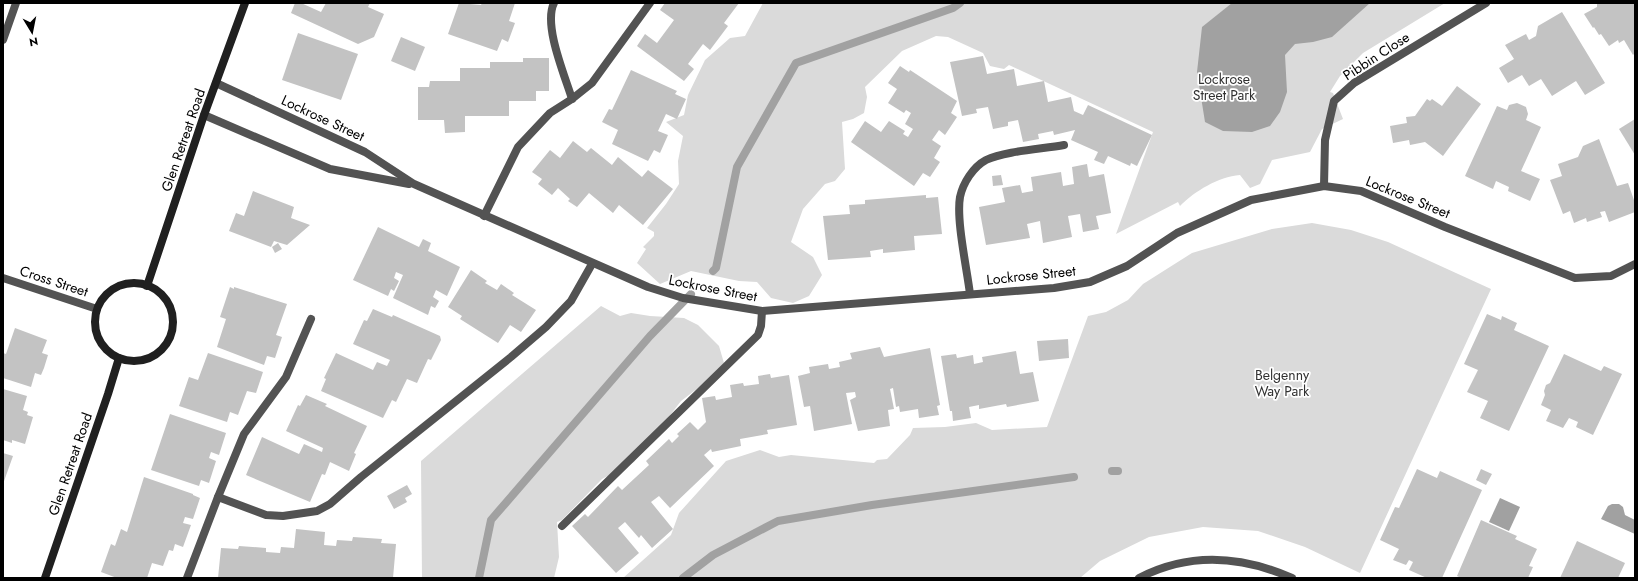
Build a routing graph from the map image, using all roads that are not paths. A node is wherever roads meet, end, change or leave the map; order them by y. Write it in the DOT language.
graph roads {
  1 [pos="16,3"];
  2 [pos="245,3"];
  3 [pos="554,3"];
  4 [pos="1486,3"];
  5 [pos="647,4"];
  6 [pos="3,40"];
  7 [pos="216,83"];
  8 [pos="572,99"];
  9 [pos="204,115"];
  10 [pos="1064,145"];
  11 [pos="414,184"];
  12 [pos="1324,186"];
  13 [pos="484,216"];
  14 [pos="592,264"];
  15 [pos="1635,264"];
  16 [pos="3,278"];
  17 [pos="147,286"];
  18 [pos="970,294"];
  19 [pos="97,309"];
  20 [pos="762,311"];
  21 [pos="311,320"];
  22 [pos="118,358"];
  23 [pos="218,497"];
  24 [pos="562,526"];
  25 [pos="45,578"];
  26 [pos="187,578"];
  27 [pos="1139,578"];
  28 [pos="1292,578"];
  1 -- 6 [label="street"];
  2 -- 7 [label="street, Glen Retreat Road"];
  3 -- 8 [label="street"];
  4 -- 12 [label="street, Pibbin Close"];
  5 -- 8 [label="street"];
  7 -- 9 [label="street, Glen Retreat Road"];
  7 -- 11 [label="street, Lockrose Street"];
  8 -- 13 [label="street"];
  9 -- 11 [label="street, Lockrose Street"];
  9 -- 17 [label="street, Glen Retreat Road"];
  10 -- 18 [label="street"];
  11 -- 13 [label="street, Lockrose Street"];
  12 -- 15 [label="street, Lockrose Street"];
  12 -- 18 [label="street, Lockrose Street"];
  13 -- 14 [label="street, Lockrose Street"];
  14 -- 20 [label="street, Lockrose Street"];
  14 -- 23 [label="street"];
  16 -- 19 [label="street, Cross Street"];
  17 -- 19 [label="street"];
  17 -- 22 [label="street"];
  18 -- 20 [label="street, Lockrose Street"];
  19 -- 22 [label="street"];
  20 -- 24 [label="street"];
  21 -- 23 [label="street"];
  22 -- 25 [label="street, Glen Retreat Road"];
  23 -- 26 [label="street"];
  27 -- 28 [label="street"];
}
